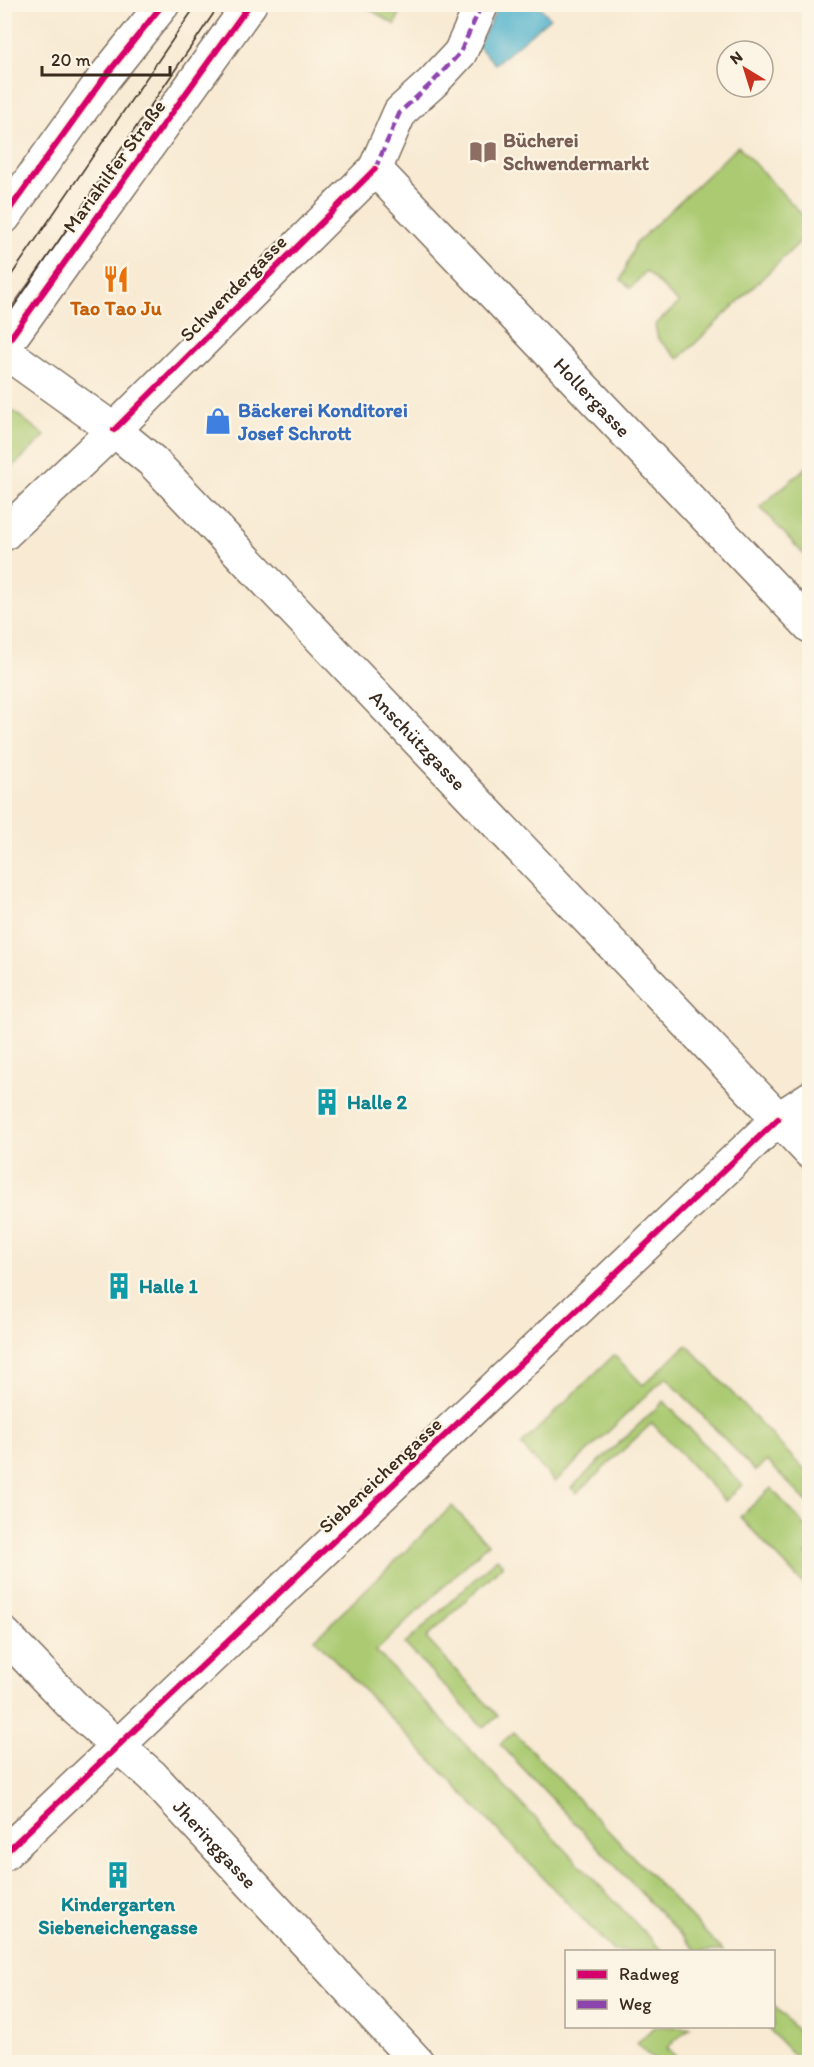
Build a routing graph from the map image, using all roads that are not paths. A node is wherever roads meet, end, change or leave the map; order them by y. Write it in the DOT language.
graph roads {
  1 [pos="163,4"];
  2 [pos="482,4"];
  3 [pos="247,6"];
  4 [pos="375,169"];
  5 [pos="4,217"];
  6 [pos="4,349"];
  7 [pos="114,430"];
  8 [pos="4,534"];
  9 [pos="810,626"];
  10 [pos="810,1098"];
  11 [pos="778,1119"];
  12 [pos="810,1152"];
  13 [pos="4,1634"];
  14 [pos="117,1746"];
  15 [pos="4,1854"];
  16 [pos="417,2062"];
  1 -- 5 [label="street"];
  2 -- 4 [label="street, Schwendergasse"];
  3 -- 6 [label="street, Mariahilfer Straße"];
  4 -- 7 [label="street, Schwendergasse"];
  4 -- 9 [label="street, Hollergasse"];
  6 -- 7 [label="street, Anschützgasse"];
  7 -- 8 [label="street, Schwendergasse"];
  7 -- 11 [label="street, Anschützgasse"];
  10 -- 11 [label="street, Siebeneichengasse"];
  11 -- 12 [label="street, Anschützgasse"];
  11 -- 14 [label="street, Siebeneichengasse"];
  13 -- 14 [label="street, Jheringgasse"];
  14 -- 15 [label="street, Siebeneichengasse"];
  14 -- 16 [label="street, Jheringgasse"];
}
